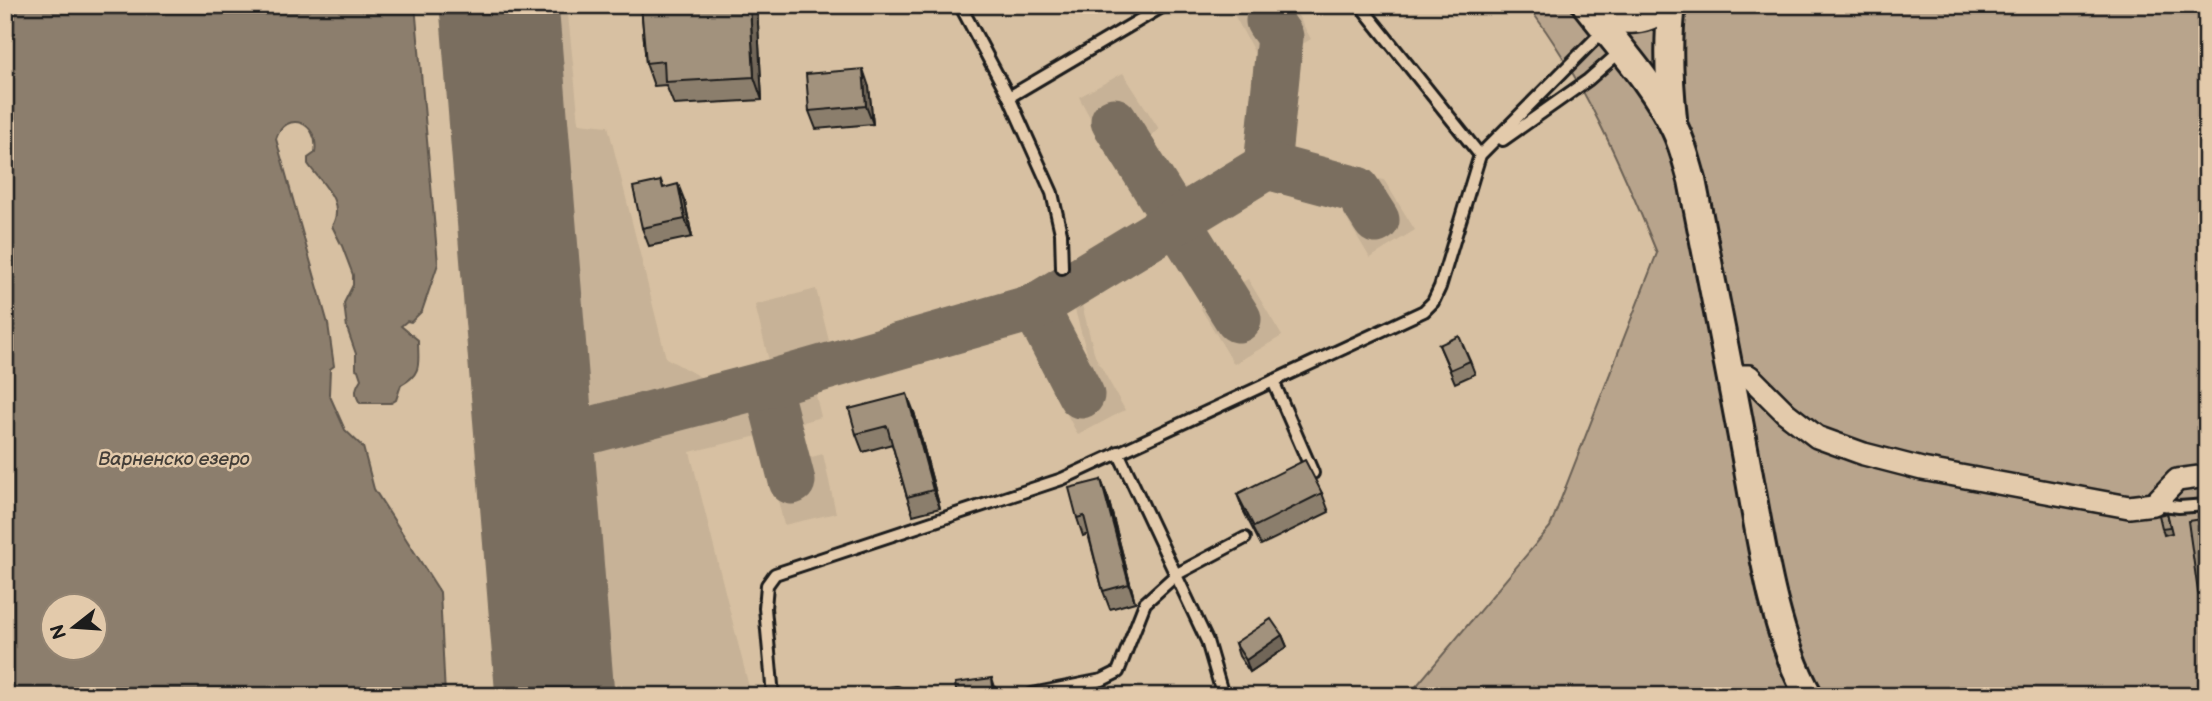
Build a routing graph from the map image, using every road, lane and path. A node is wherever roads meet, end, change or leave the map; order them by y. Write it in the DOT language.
graph roads {
  1 [pos="960,5"];
  2 [pos="1165,5"];
  3 [pos="1360,5"];
  4 [pos="1666,5"];
  5 [pos="1672,5"];
  6 [pos="1607,16"];
  7 [pos="1621,51"];
  8 [pos="1009,97"];
  9 [pos="1674,127"];
  10 [pos="1480,155"];
  11 [pos="1062,268"];
  12 [pos="1731,376"];
  13 [pos="1273,381"];
  14 [pos="1118,452"];
  15 [pos="1313,473"];
  16 [pos="2207,476"];
  17 [pos="2154,504"];
  18 [pos="2207,505"];
  19 [pos="1245,538"];
  20 [pos="1177,574"];
  21 [pos="897,694"];
  22 [pos="1032,694"];
  23 [pos="773,696"];
  24 [pos="873,696"];
  25 [pos="1223,696"];
  26 [pos="1809,696"];
  1 -- 8 [label="lane"];
  2 -- 8 [label="lane"];
  3 -- 10 [label="lane"];
  4 -- 6 [label="street"];
  5 -- 9 [label="street"];
  6 -- 7 [label="street"];
  6 -- 10 [label="lane"];
  7 -- 9 [label="street"];
  7 -- 10 [label="lane"];
  8 -- 11 [label="lane"];
  9 -- 12 [label="street"];
  10 -- 13 [label="lane"];
  12 -- 17 [label="street"];
  12 -- 26 [label="street"];
  13 -- 14 [label="lane"];
  13 -- 15 [label="lane"];
  14 -- 20 [label="lane"];
  14 -- 23 [label="lane"];
  16 -- 17 [label="street"];
  17 -- 18 [label="lane"];
  19 -- 20 [label="lane"];
  20 -- 22 [label="lane"];
  20 -- 25 [label="lane"];
  21 -- 24 [label="lane"];
}
